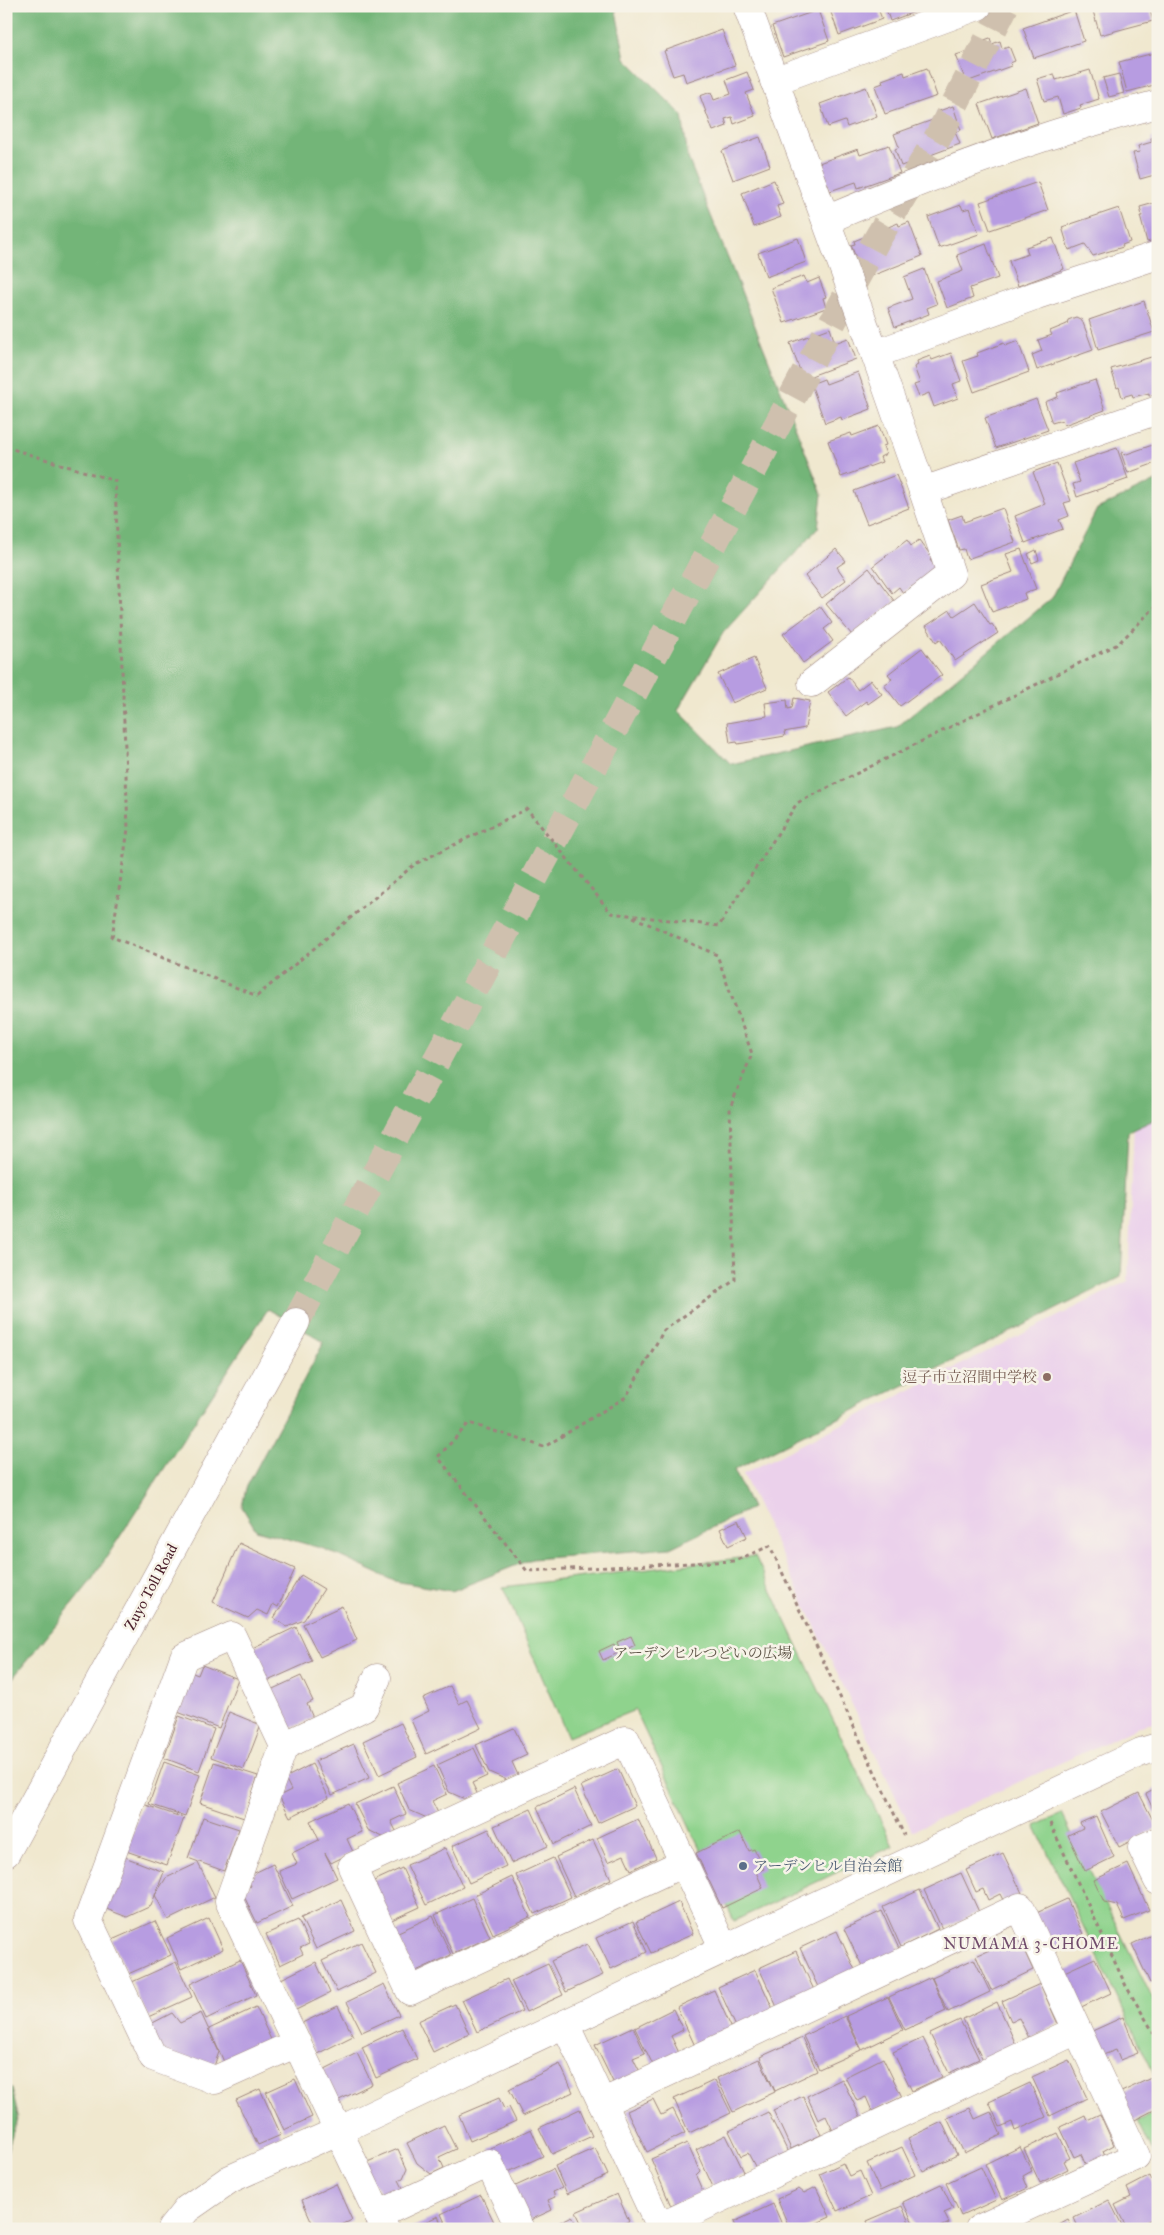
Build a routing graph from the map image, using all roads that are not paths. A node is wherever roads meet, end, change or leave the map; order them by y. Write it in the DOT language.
graph roads {
  1 [pos="747,6"];
  2 [pos="978,6"];
  3 [pos="774,81"];
  4 [pos="1158,104"];
  5 [pos="826,220"];
  6 [pos="1158,255"];
  7 [pos="875,354"];
  8 [pos="1158,410"];
  9 [pos="923,491"];
  10 [pos="812,683"];
  11 [pos="296,1322"];
  12 [pos="377,1678"];
  13 [pos="284,1746"];
  14 [pos="1158,1747"];
  15 [pos="1158,1841"];
  16 [pos="6,1852"];
  17 [pos="683,1863"];
  18 [pos="1158,1881"];
  19 [pos="724,1949"];
  20 [pos="565,2024"];
  21 [pos="1077,2030"];
  22 [pos="297,2043"];
  23 [pos="602,2103"];
  24 [pos="338,2131"];
  25 [pos="382,2222"];
  26 [pos="660,2228"];
  27 [pos="171,2229"];
  28 [pos="520,2229"];
  29 [pos="979,2229"];
  1 -- 3 [label="street"];
  2 -- 3 [label="street"];
  3 -- 5 [label="street"];
  4 -- 5 [label="street"];
  5 -- 7 [label="street"];
  6 -- 7 [label="street"];
  7 -- 9 [label="street"];
  8 -- 9 [label="street"];
  9 -- 10 [label="street"];
  11 -- 16 [label="street, Zuyo Toll Road"];
  12 -- 13 [label="street"];
  13 -- 22 [label="street"];
  13 -- 22 [label="street"];
  14 -- 19 [label="street"];
  15 -- 18 [label="street"];
  17 -- 17 [label="street"];
  17 -- 19 [label="street"];
  19 -- 20 [label="street"];
  20 -- 23 [label="street"];
  20 -- 24 [label="street"];
  21 -- 23 [label="street"];
  21 -- 26 [label="street"];
  21 -- 29 [label="street"];
  22 -- 24 [label="street"];
  23 -- 26 [label="street"];
  24 -- 25 [label="street"];
  24 -- 27 [label="street"];
  25 -- 28 [label="street"];
}
